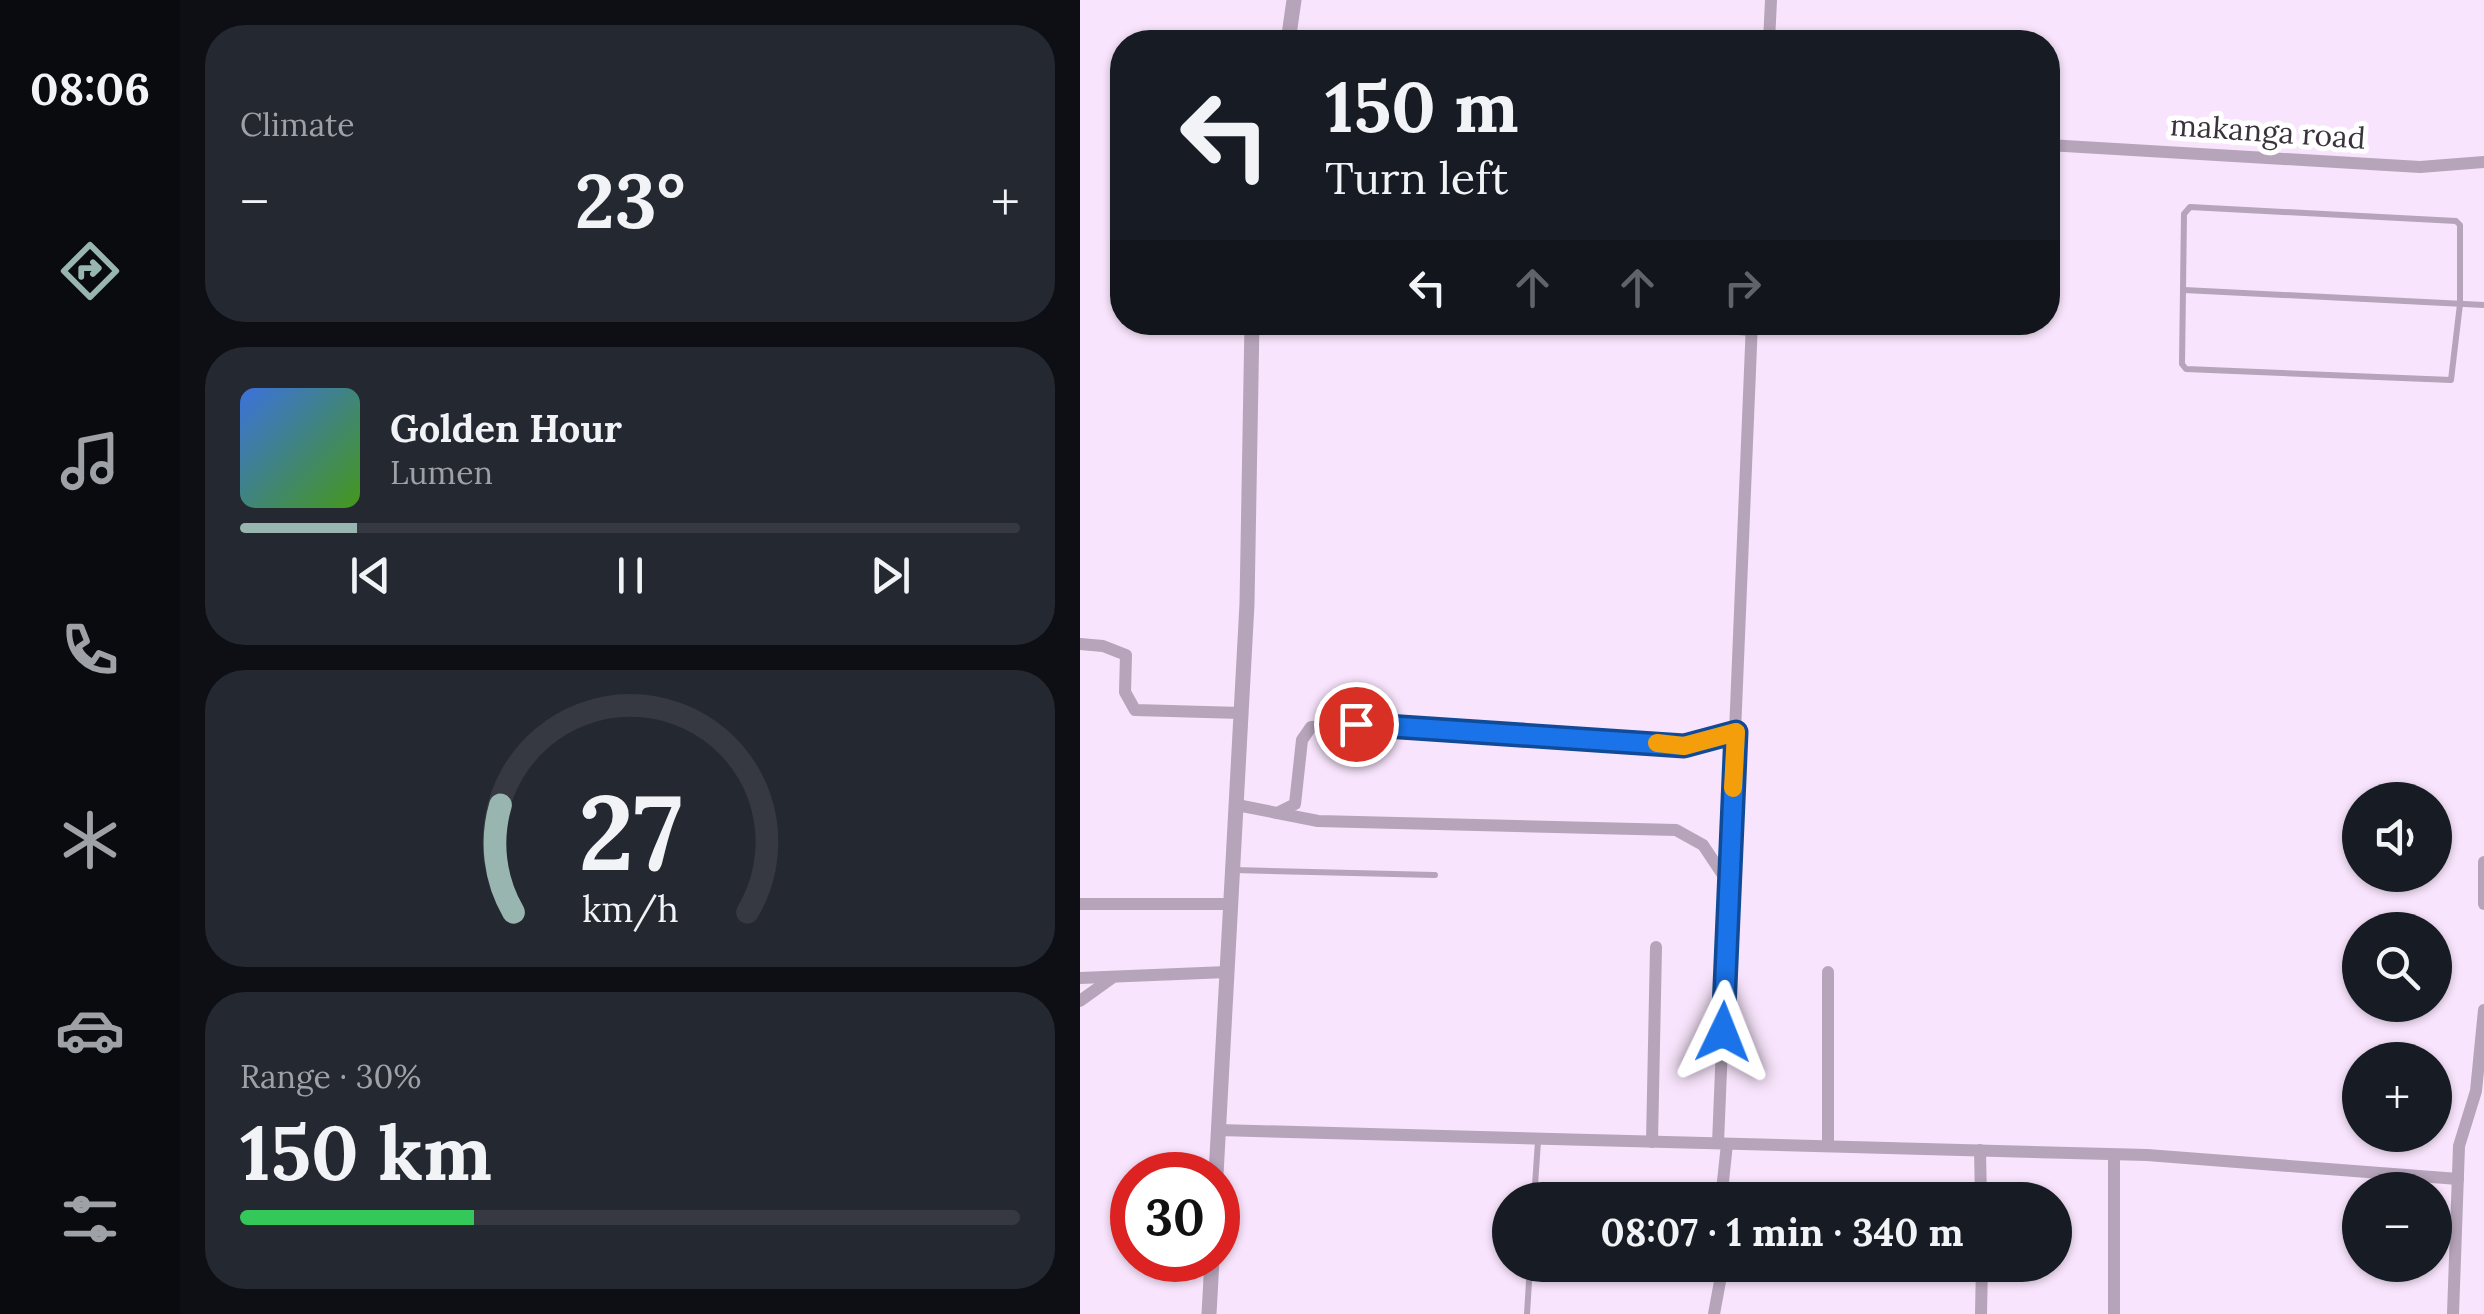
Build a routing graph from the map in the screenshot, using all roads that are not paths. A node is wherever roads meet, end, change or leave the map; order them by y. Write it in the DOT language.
graph roads {
  1 [pos="1294,0"];
  2 [pos="1771,0"];
  3 [pos="1290,30"];
  4 [pos="1770,30"];
  5 [pos="2060,147"];
  6 [pos="2484,162"];
  7 [pos="2184,290"];
  8 [pos="2460,304"];
  9 [pos="2484,305"];
  10 [pos="1252,335"];
  11 [pos="1752,335"];
  12 [pos="1080,644"];
  13 [pos="1241,712"];
  14 [pos="1736,732"];
  15 [pos="1237,804"];
  16 [pos="1277,813"];
  17 [pos="2484,862"];
  18 [pos="1233,870"];
  19 [pos="1435,875"];
  20 [pos="1729,884"];
  21 [pos="1080,904"];
  22 [pos="1231,904"];
  23 [pos="2484,904"];
  24 [pos="1656,947"];
  25 [pos="1227,972"];
  26 [pos="1828,972"];
  27 [pos="1114,976"];
  28 [pos="1080,978"];
  29 [pos="1080,1001"];
  30 [pos="2484,1010"];
  31 [pos="2481,1075"];
  32 [pos="1218,1130"];
  33 [pos="1538,1140"];
  34 [pos="1652,1142"];
  35 [pos="1723,1144"];
  36 [pos="1828,1146"];
  37 [pos="1980,1150"];
  38 [pos="1217,1152"];
  39 [pos="2114,1154"];
  40 [pos="2458,1179"];
  41 [pos="1535,1182"];
  42 [pos="1722,1182"];
  43 [pos="1981,1182"];
  44 [pos="1211,1282"];
  45 [pos="1529,1282"];
  46 [pos="1719,1282"];
  47 [pos="1982,1282"];
  48 [pos="1209,1314"];
  49 [pos="1526,1314"];
  50 [pos="1714,1314"];
  51 [pos="1981,1314"];
  52 [pos="2114,1314"];
  53 [pos="2453,1314"];
  1 -- 3 [label="street"];
  2 -- 4 [label="street"];
  5 -- 6 [label="street, makanga road"];
  7 -- 8 [label="lane"];
  7 -- 8 [label="lane"];
  7 -- 8 [label="lane"];
  8 -- 9 [label="lane"];
  10 -- 13 [label="street"];
  11 -- 14 [label="street"];
  12 -- 13 [label="street"];
  13 -- 15 [label="street"];
  14 -- 16 [label="street"];
  14 -- 20 [label="street"];
  15 -- 16 [label="street"];
  15 -- 18 [label="street"];
  16 -- 20 [label="street"];
  17 -- 23 [label="street"];
  18 -- 19 [label="lane"];
  18 -- 22 [label="street"];
  20 -- 35 [label="street"];
  21 -- 22 [label="street"];
  22 -- 25 [label="street"];
  24 -- 34 [label="street"];
  25 -- 27 [label="street"];
  25 -- 32 [label="street"];
  26 -- 36 [label="street"];
  27 -- 28 [label="street"];
  27 -- 29 [label="street"];
  30 -- 31 [label="street"];
  31 -- 40 [label="street"];
  32 -- 33 [label="street"];
  32 -- 38 [label="street"];
  33 -- 34 [label="street"];
  33 -- 41 [label="lane"];
  34 -- 35 [label="street"];
  35 -- 36 [label="street"];
  35 -- 42 [label="street"];
  36 -- 37 [label="street"];
  37 -- 39 [label="street"];
  37 -- 43 [label="street"];
  39 -- 40 [label="street"];
  39 -- 52 [label="street"];
  40 -- 53 [label="street"];
  44 -- 48 [label="street"];
  45 -- 49 [label="lane"];
  46 -- 50 [label="street"];
  47 -- 51 [label="street"];
}
